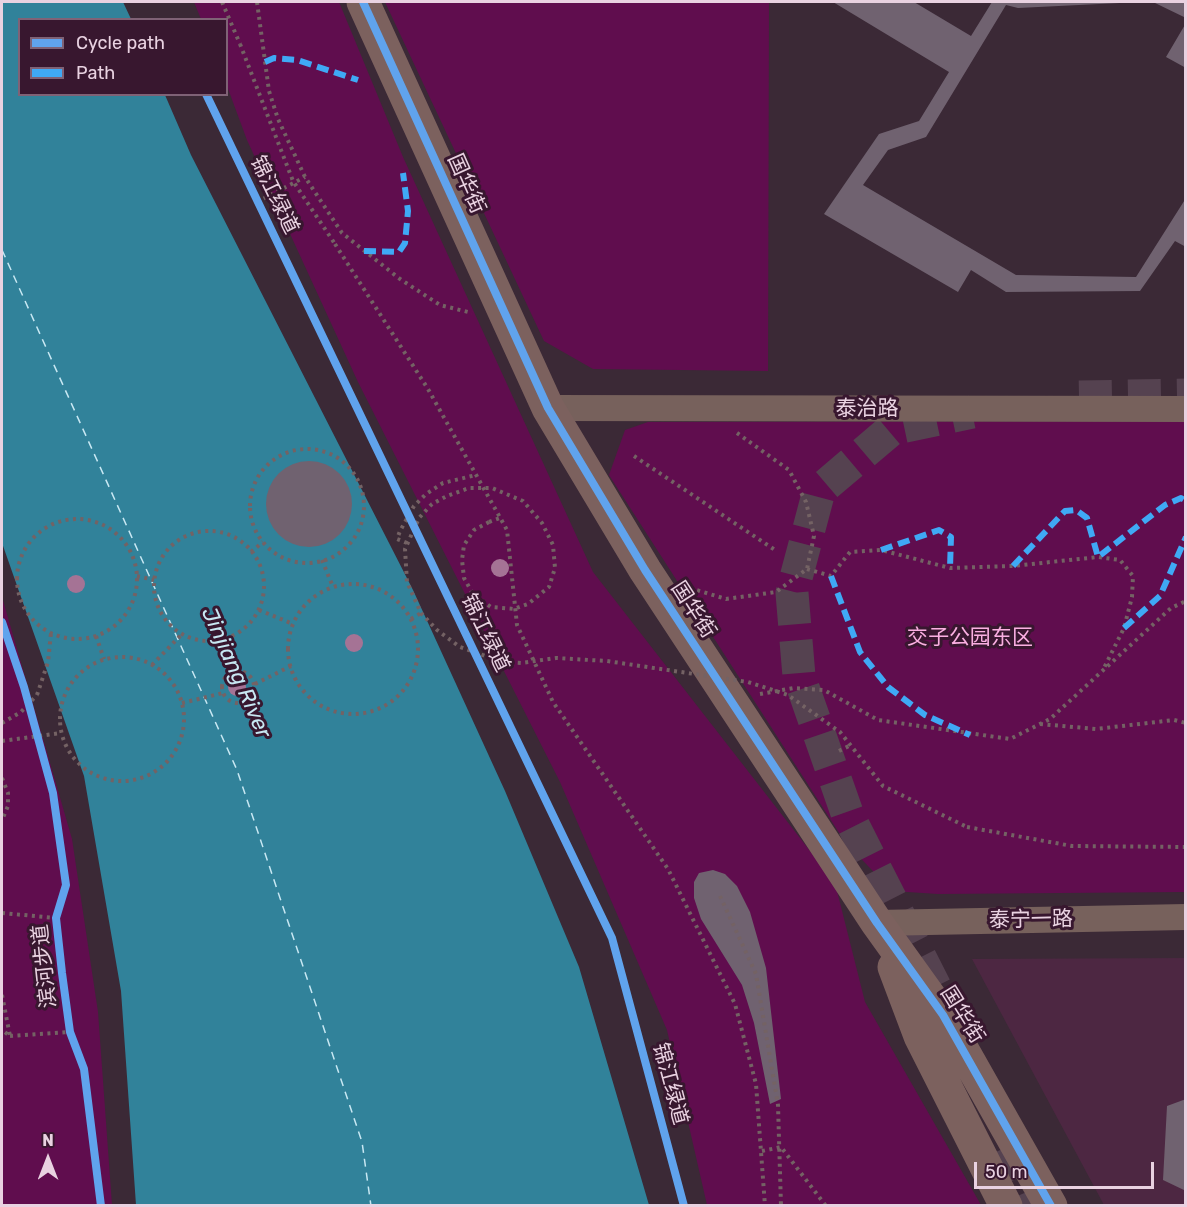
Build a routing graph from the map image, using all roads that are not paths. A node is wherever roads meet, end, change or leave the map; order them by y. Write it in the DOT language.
graph roads {
  1 [pos="363,2"];
  2 [pos="548,408"];
  3 [pos="1185,409"];
  4 [pos="1185,917"];
  5 [pos="877,923"];
  6 [pos="1006,1206"];
  7 [pos="1051,1206"];
  1 -- 2 [label="street, 国华街"];
  2 -- 3 [label="street, 泰治路"];
  2 -- 5 [label="street, 国华街"];
  4 -- 5 [label="street, 泰宁一路"];
  5 -- 6 [label="street"];
  5 -- 7 [label="street, 国华街"];
}
